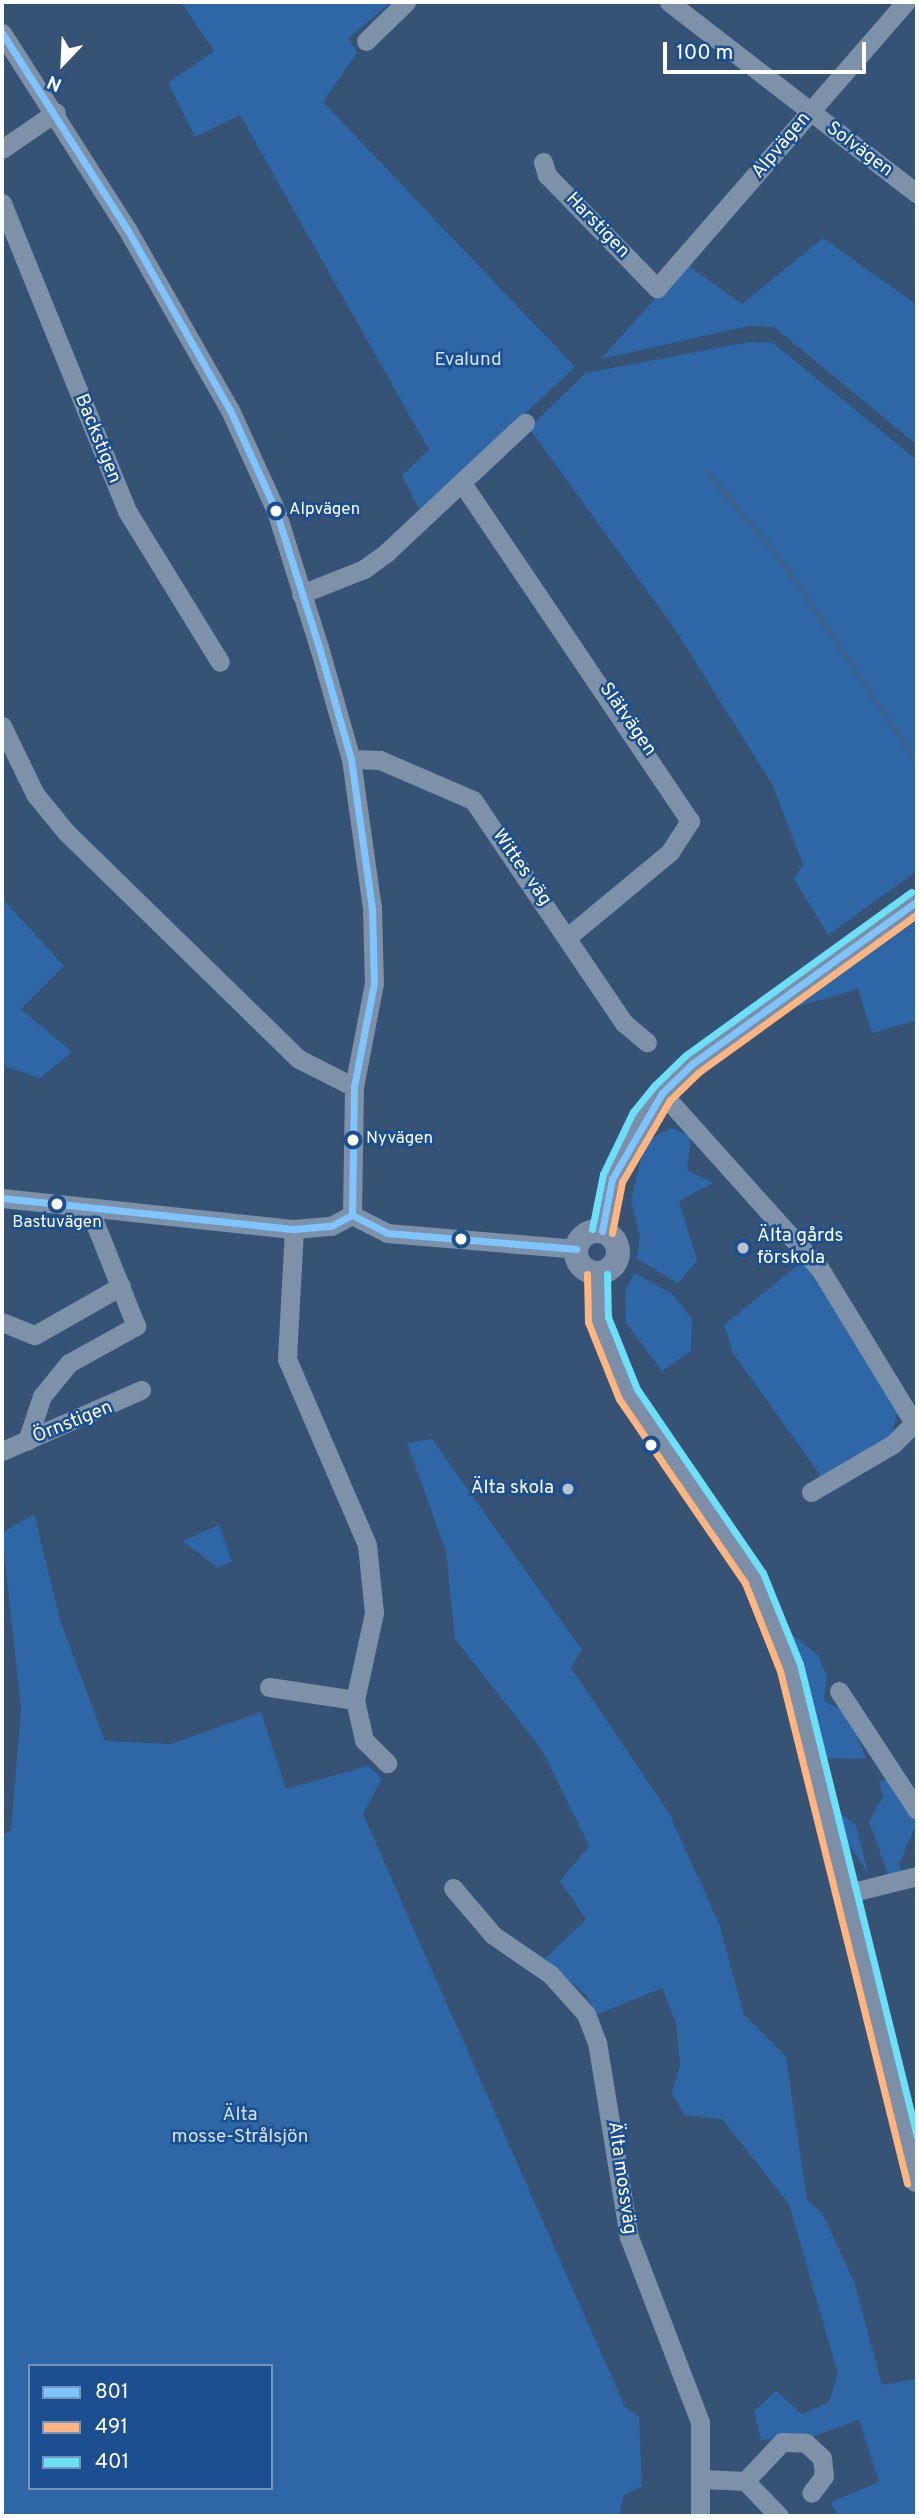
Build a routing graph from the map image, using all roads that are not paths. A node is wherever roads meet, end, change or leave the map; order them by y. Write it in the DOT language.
graph roads {
  1 [pos="406,2"];
  2 [pos="669,2"];
  3 [pos="906,2"];
  4 [pos="2,33"];
  5 [pos="366,41"];
  6 [pos="56,112"];
  7 [pos="810,113"];
  8 [pos="2,149"];
  9 [pos="543,162"];
  10 [pos="917,194"];
  11 [pos="2,203"];
  12 [pos="657,288"];
  13 [pos="526,423"];
  14 [pos="462,483"];
  15 [pos="301,594"];
  16 [pos="220,662"];
  17 [pos="2,726"];
  18 [pos="351,759"];
  19 [pos="917,901"];
  20 [pos="569,936"];
  21 [pos="647,1042"];
  22 [pos="354,1087"];
  23 [pos="662,1093"];
  24 [pos="2,1198"];
  25 [pos="90,1211"];
  26 [pos="352,1215"];
  27 [pos="294,1229"];
  28 [pos="602,1231"];
  29 [pos="576,1249"];
  30 [pos="597,1274"];
  31 [pos="121,1286"];
  32 [pos="2,1322"];
  33 [pos="141,1390"];
  34 [pos="916,1424"];
  35 [pos="27,1441"];
  36 [pos="2,1451"];
  37 [pos="811,1492"];
  38 [pos="269,1687"];
  39 [pos="839,1691"];
  40 [pos="355,1700"];
  41 [pos="387,1763"];
  42 [pos="917,1810"];
  43 [pos="917,1876"];
  44 [pos="453,1888"];
  45 [pos="849,1894"];
  46 [pos="917,2180"];
  47 [pos="703,2479"];
  48 [pos="745,2481"];
  49 [pos="811,2493"];
  50 [pos="699,2516"];
  51 [pos="779,2516"];
  1 -- 5 [label="street"];
  2 -- 7 [label="street, Solvägen"];
  3 -- 7 [label="street, Alpvägen"];
  4 -- 6 [label="street"];
  6 -- 8 [label="street"];
  6 -- 15 [label="street"];
  7 -- 10 [label="street, Solvägen"];
  7 -- 12 [label="street, Alpvägen"];
  9 -- 12 [label="street, Harstigen"];
  11 -- 16 [label="street, Backstigen"];
  13 -- 14 [label="street"];
  14 -- 15 [label="street"];
  14 -- 20 [label="street, Slätvägen"];
  15 -- 18 [label="street"];
  17 -- 22 [label="street"];
  18 -- 20 [label="street, Wittes väg"];
  18 -- 22 [label="street"];
  19 -- 23 [label="main road"];
  20 -- 21 [label="street, Wittes väg"];
  22 -- 26 [label="street"];
  23 -- 28 [label="main road"];
  23 -- 34 [label="street"];
  24 -- 25 [label="street"];
  25 -- 27 [label="street"];
  25 -- 31 [label="street"];
  26 -- 27 [label="street"];
  26 -- 29 [label="street"];
  27 -- 40 [label="street"];
  28 -- 29 [label="main road"];
  28 -- 30 [label="main road"];
  29 -- 30 [label="main road"];
  30 -- 45 [label="main road"];
  31 -- 32 [label="street"];
  31 -- 35 [label="street"];
  33 -- 35 [label="street, Örnstigen"];
  34 -- 37 [label="street"];
  35 -- 36 [label="street, Örnstigen"];
  38 -- 40 [label="street"];
  39 -- 42 [label="street"];
  40 -- 41 [label="street"];
  43 -- 45 [label="street"];
  44 -- 47 [label="street, Älta mossväg"];
  45 -- 46 [label="main road"];
  47 -- 48 [label="street"];
  47 -- 50 [label="street, Älta mossväg"];
  48 -- 49 [label="street"];
  48 -- 51 [label="street"];
}
